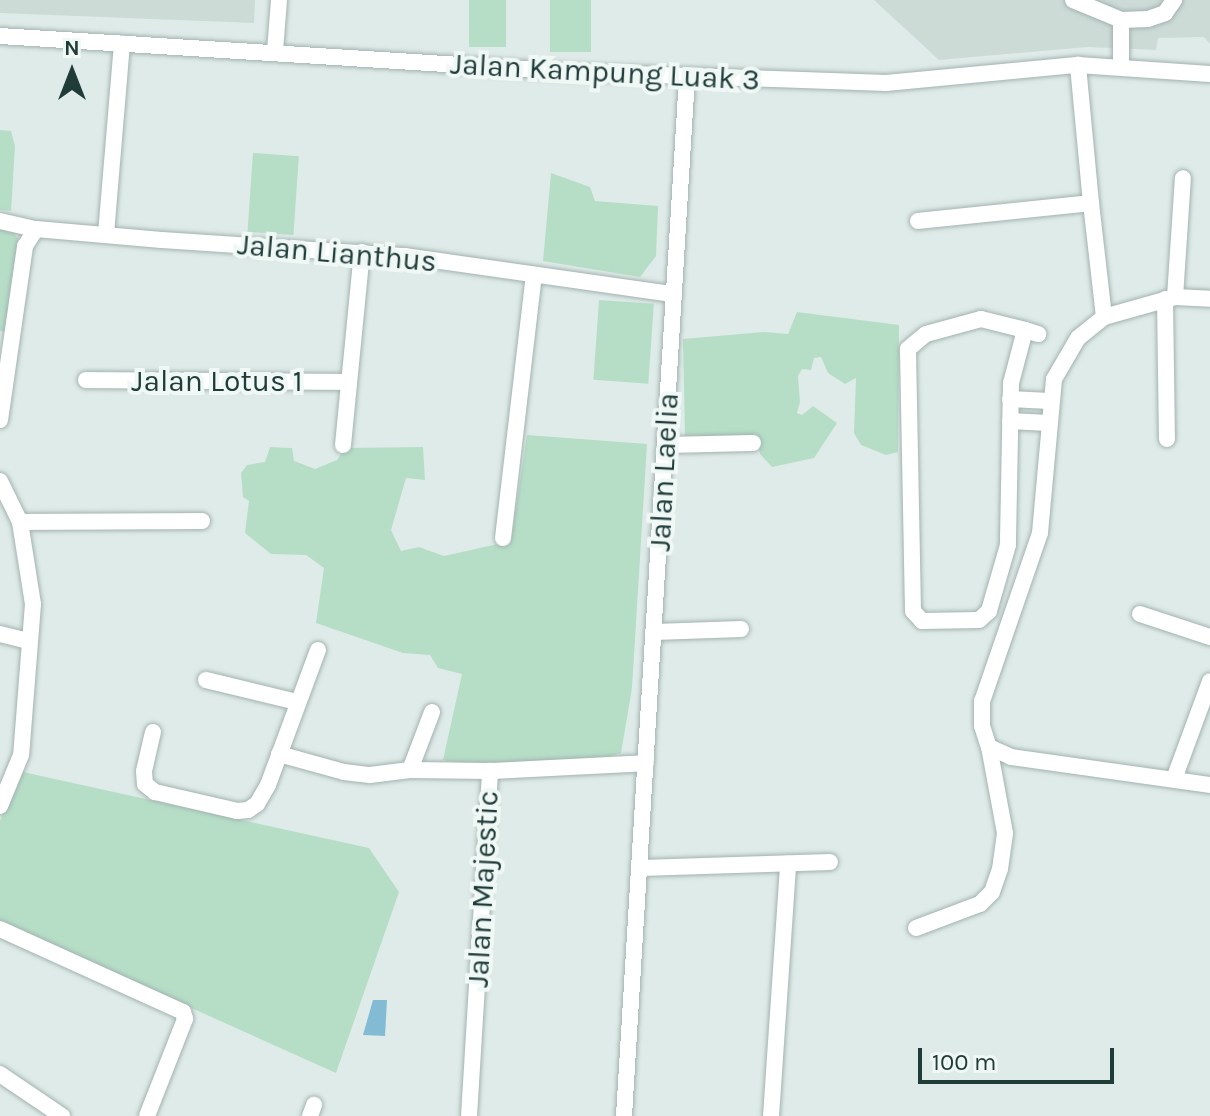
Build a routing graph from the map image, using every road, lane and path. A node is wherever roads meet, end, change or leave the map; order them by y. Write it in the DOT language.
graph roads {
  1 [pos="279,0"];
  2 [pos="1073,0"];
  3 [pos="1174,0"];
  4 [pos="1108,11"];
  5 [pos="0,36"];
  6 [pos="122,44"];
  7 [pos="275,51"];
  8 [pos="1078,65"];
  9 [pos="1121,67"];
  10 [pos="1210,74"];
  11 [pos="687,77"];
  12 [pos="1183,178"];
  13 [pos="1091,203"];
  14 [pos="0,221"];
  15 [pos="918,221"];
  16 [pos="36,229"];
  17 [pos="106,234"];
  18 [pos="362,252"];
  19 [pos="534,275"];
  20 [pos="673,294"];
  21 [pos="1170,298"];
  22 [pos="1210,299"];
  23 [pos="1104,317"];
  24 [pos="86,380"];
  25 [pos="348,382"];
  26 [pos="1010,399"];
  27 [pos="1049,401"];
  28 [pos="0,420"];
  29 [pos="1010,421"];
  30 [pos="1048,423"];
  31 [pos="1167,439"];
  32 [pos="753,443"];
  33 [pos="343,445"];
  34 [pos="666,445"];
  35 [pos="0,481"];
  36 [pos="202,521"];
  37 [pos="20,522"];
  38 [pos="503,538"];
  39 [pos="1140,614"];
  40 [pos="741,629"];
  41 [pos="655,632"];
  42 [pos="0,634"];
  43 [pos="1210,637"];
  44 [pos="29,641"];
  45 [pos="318,650"];
  46 [pos="206,680"];
  47 [pos="1210,681"];
  48 [pos="297,702"];
  49 [pos="432,712"];
  50 [pos="153,732"];
  51 [pos="989,747"];
  52 [pos="279,754"];
  53 [pos="646,763"];
  54 [pos="6,769"];
  55 [pos="410,770"];
  56 [pos="490,771"];
  57 [pos="1174,779"];
  58 [pos="1210,785"];
  59 [pos="0,806"];
  60 [pos="830,862"];
  61 [pos="788,864"];
  62 [pos="641,868"];
  63 [pos="916,928"];
  64 [pos="0,929"];
  65 [pos="0,1074"];
  66 [pos="62,1116"];
  67 [pos="147,1116"];
  68 [pos="469,1116"];
  69 [pos="624,1116"];
  70 [pos="771,1116"];
  1 -- 7 [label="street"];
  2 -- 4 [label="street"];
  3 -- 4 [label="street"];
  4 -- 9 [label="street"];
  5 -- 6 [label="street, Jalan Kampung Luak 3"];
  6 -- 7 [label="street, Jalan Kampung Luak 3"];
  6 -- 17 [label="street"];
  7 -- 11 [label="street, Jalan Kampung Luak 3"];
  8 -- 9 [label="street, Jalan Kampung Luak 3"];
  8 -- 11 [label="street, Jalan Kampung Luak 3"];
  8 -- 13 [label="street"];
  9 -- 10 [label="street, Jalan Kampung Luak 3"];
  11 -- 20 [label="street, Jalan Laelia"];
  12 -- 21 [label="street"];
  13 -- 15 [label="street"];
  13 -- 23 [label="street"];
  14 -- 16 [label="street, Jalan Lianthus"];
  16 -- 17 [label="street, Jalan Lianthus"];
  16 -- 28 [label="street"];
  17 -- 18 [label="street, Jalan Lianthus"];
  18 -- 19 [label="street, Jalan Lianthus"];
  18 -- 25 [label="street"];
  19 -- 20 [label="street, Jalan Lianthus"];
  19 -- 38 [label="street"];
  20 -- 34 [label="street, Jalan Laelia"];
  21 -- 22 [label="street"];
  21 -- 23 [label="street"];
  21 -- 31 [label="street"];
  23 -- 27 [label="street"];
  24 -- 25 [label="street, Jalan Lotus 1"];
  25 -- 33 [label="street"];
  26 -- 27 [label="street"];
  26 -- 29 [label="street"];
  26 -- 29 [label="street"];
  27 -- 30 [label="street"];
  29 -- 30 [label="street"];
  30 -- 51 [label="street"];
  32 -- 34 [label="street"];
  34 -- 41 [label="street, Jalan Laelia"];
  35 -- 37 [label="street"];
  36 -- 37 [label="street"];
  37 -- 44 [label="street"];
  39 -- 43 [label="street"];
  40 -- 41 [label="street"];
  41 -- 53 [label="street, Jalan Laelia"];
  42 -- 44 [label="street"];
  44 -- 54 [label="street"];
  45 -- 48 [label="street"];
  46 -- 48 [label="street"];
  47 -- 57 [label="street"];
  48 -- 52 [label="street"];
  49 -- 55 [label="street"];
  50 -- 52 [label="street"];
  51 -- 57 [label="street"];
  51 -- 63 [label="street"];
  52 -- 55 [label="street"];
  53 -- 56 [label="street, Jalan Majestic"];
  53 -- 62 [label="street, Jalan Laelia"];
  54 -- 59 [label="street"];
  55 -- 56 [label="street"];
  56 -- 68 [label="street, Jalan Majestic"];
  57 -- 58 [label="street"];
  60 -- 61 [label="street"];
  61 -- 62 [label="street"];
  61 -- 70 [label="street"];
  62 -- 69 [label="street, Jalan Laelia"];
  64 -- 67 [label="street"];
  65 -- 66 [label="street"];
}
